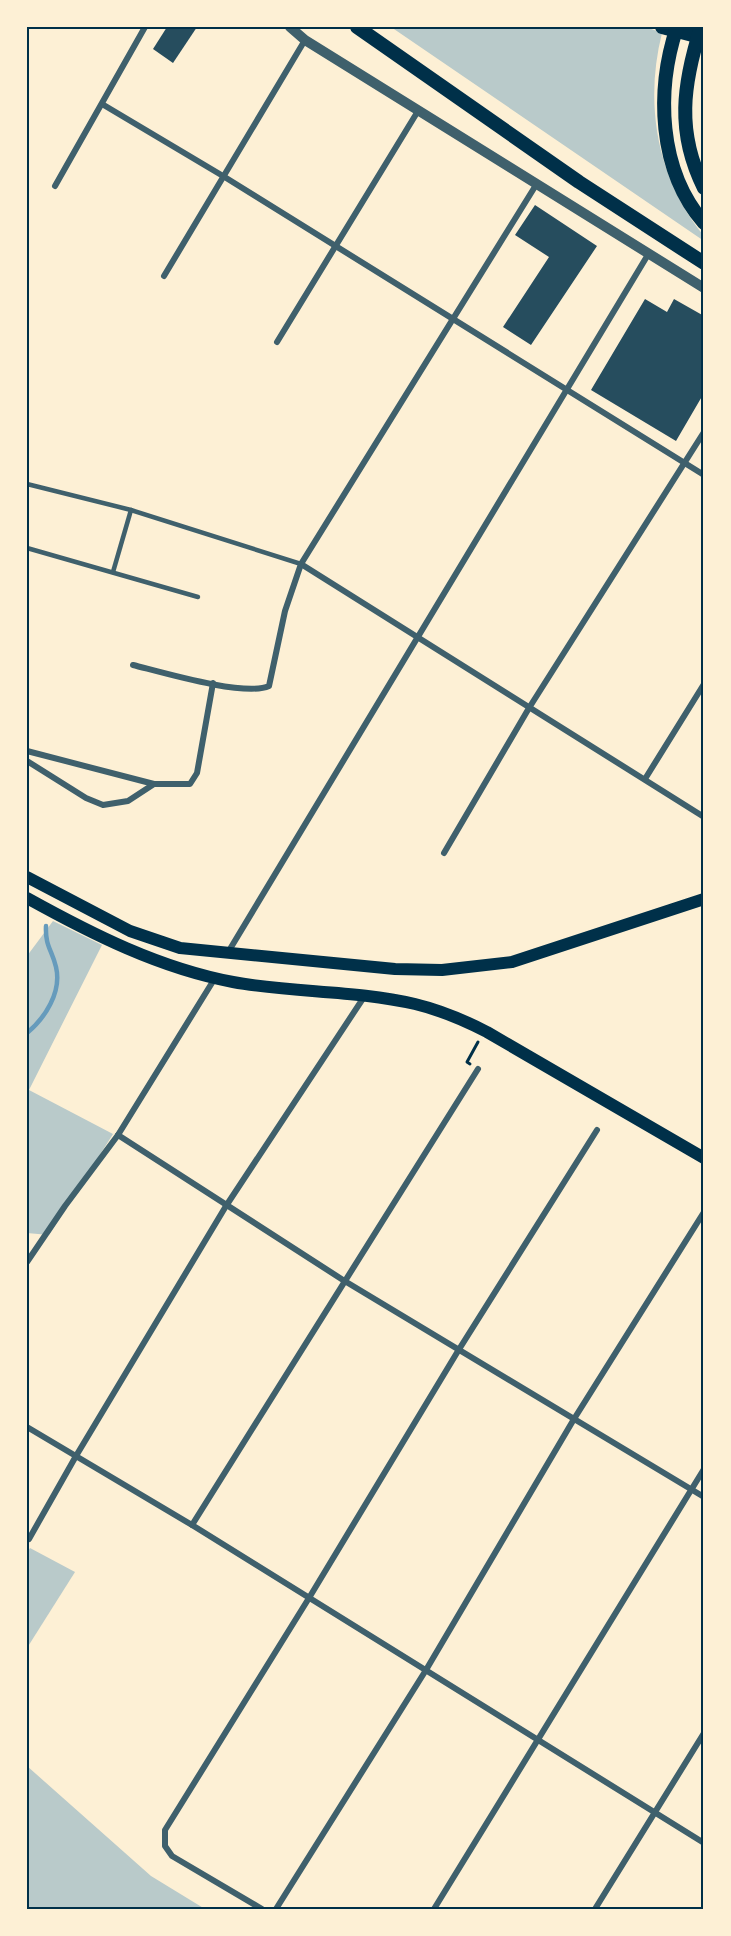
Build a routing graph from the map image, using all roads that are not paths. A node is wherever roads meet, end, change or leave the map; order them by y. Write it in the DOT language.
graph roads {
  1 [pos="145,27"];
  2 [pos="290,27"];
  3 [pos="357,27"];
  4 [pos="662,27"];
  5 [pos="677,27"];
  6 [pos="701,27"];
  7 [pos="704,38"];
  8 [pos="305,40"];
  9 [pos="102,104"];
  10 [pos="418,111"];
  11 [pos="223,176"];
  12 [pos="536,185"];
  13 [pos="55,186"];
  14 [pos="704,188"];
  15 [pos="702,220"];
  16 [pos="337,246"];
  17 [pos="650,253"];
  18 [pos="704,263"];
  19 [pos="164,276"];
  20 [pos="704,288"];
  21 [pos="454,318"];
  22 [pos="278,342"];
  23 [pos="567,392"];
  24 [pos="704,432"];
  25 [pos="685,464"];
  26 [pos="704,475"];
  27 [pos="27,484"];
  28 [pos="131,510"];
  29 [pos="27,548"];
  30 [pos="301,564"];
  31 [pos="113,572"];
  32 [pos="198,597"];
  33 [pos="416,637"];
  34 [pos="133,665"];
  35 [pos="213,684"];
  36 [pos="704,684"];
  37 [pos="529,708"];
  38 [pos="27,751"];
  39 [pos="27,761"];
  40 [pos="645,779"];
  41 [pos="154,784"];
  42 [pos="704,817"];
  43 [pos="444,853"];
  44 [pos="27,877"];
  45 [pos="27,898"];
  46 [pos="704,899"];
  47 [pos="227,954"];
  48 [pos="215,978"];
  49 [pos="364,997"];
  50 [pos="478,1069"];
  51 [pos="597,1130"];
  52 [pos="118,1134"];
  53 [pos="704,1158"];
  54 [pos="226,1206"];
  55 [pos="704,1212"];
  56 [pos="27,1262"];
  57 [pos="343,1280"];
  58 [pos="458,1351"];
  59 [pos="574,1419"];
  60 [pos="27,1427"];
  61 [pos="75,1456"];
  62 [pos="704,1469"];
  63 [pos="692,1489"];
  64 [pos="704,1497"];
  65 [pos="192,1525"];
  66 [pos="29,1539"];
  67 [pos="309,1598"];
  68 [pos="426,1670"];
  69 [pos="704,1733"];
  70 [pos="540,1738"];
  71 [pos="656,1814"];
  72 [pos="704,1843"];
  73 [pos="262,1909"];
  74 [pos="276,1909"];
  75 [pos="434,1909"];
  76 [pos="595,1909"];
  1 -- 9 [label="street"];
  2 -- 8 [label="street"];
  3 -- 18 [label="main road"];
  4 -- 7 [label="main road"];
  5 -- 15 [label="main road"];
  6 -- 14 [label="main road"];
  8 -- 10 [label="street"];
  8 -- 11 [label="street"];
  9 -- 11 [label="street"];
  9 -- 13 [label="street"];
  10 -- 12 [label="street"];
  10 -- 16 [label="street"];
  11 -- 16 [label="street"];
  11 -- 19 [label="street"];
  12 -- 17 [label="street"];
  12 -- 21 [label="street"];
  16 -- 21 [label="street"];
  16 -- 22 [label="street"];
  17 -- 20 [label="street"];
  17 -- 23 [label="street"];
  21 -- 23 [label="street"];
  21 -- 30 [label="street"];
  23 -- 25 [label="street"];
  23 -- 33 [label="street"];
  24 -- 25 [label="street"];
  25 -- 26 [label="street"];
  25 -- 37 [label="street"];
  27 -- 28 [label="lane"];
  28 -- 30 [label="lane"];
  28 -- 31 [label="lane"];
  29 -- 31 [label="lane"];
  30 -- 33 [label="street"];
  30 -- 35 [label="street"];
  31 -- 32 [label="lane"];
  33 -- 37 [label="street"];
  33 -- 47 [label="street"];
  34 -- 35 [label="street"];
  35 -- 41 [label="street"];
  36 -- 40 [label="street"];
  37 -- 40 [label="street"];
  37 -- 43 [label="street"];
  38 -- 41 [label="street"];
  39 -- 41 [label="street"];
  40 -- 42 [label="street"];
  44 -- 47 [label="main road"];
  45 -- 48 [label="main road"];
  46 -- 47 [label="main road"];
  48 -- 49 [label="main road"];
  48 -- 52 [label="street"];
  49 -- 53 [label="main road"];
  49 -- 54 [label="street"];
  50 -- 57 [label="street"];
  51 -- 58 [label="street"];
  52 -- 54 [label="street"];
  52 -- 56 [label="street"];
  54 -- 57 [label="street"];
  54 -- 61 [label="street"];
  55 -- 59 [label="street"];
  57 -- 58 [label="street"];
  57 -- 65 [label="street"];
  58 -- 59 [label="street"];
  58 -- 67 [label="street"];
  59 -- 63 [label="street"];
  59 -- 68 [label="street"];
  60 -- 61 [label="street"];
  61 -- 65 [label="street"];
  61 -- 66 [label="street"];
  62 -- 63 [label="street"];
  63 -- 64 [label="street"];
  63 -- 70 [label="street"];
  65 -- 67 [label="street"];
  67 -- 68 [label="street"];
  67 -- 73 [label="street"];
  68 -- 70 [label="street"];
  68 -- 74 [label="street"];
  69 -- 71 [label="street"];
  70 -- 71 [label="street"];
  70 -- 75 [label="street"];
  71 -- 72 [label="street"];
  71 -- 76 [label="street"];
}
